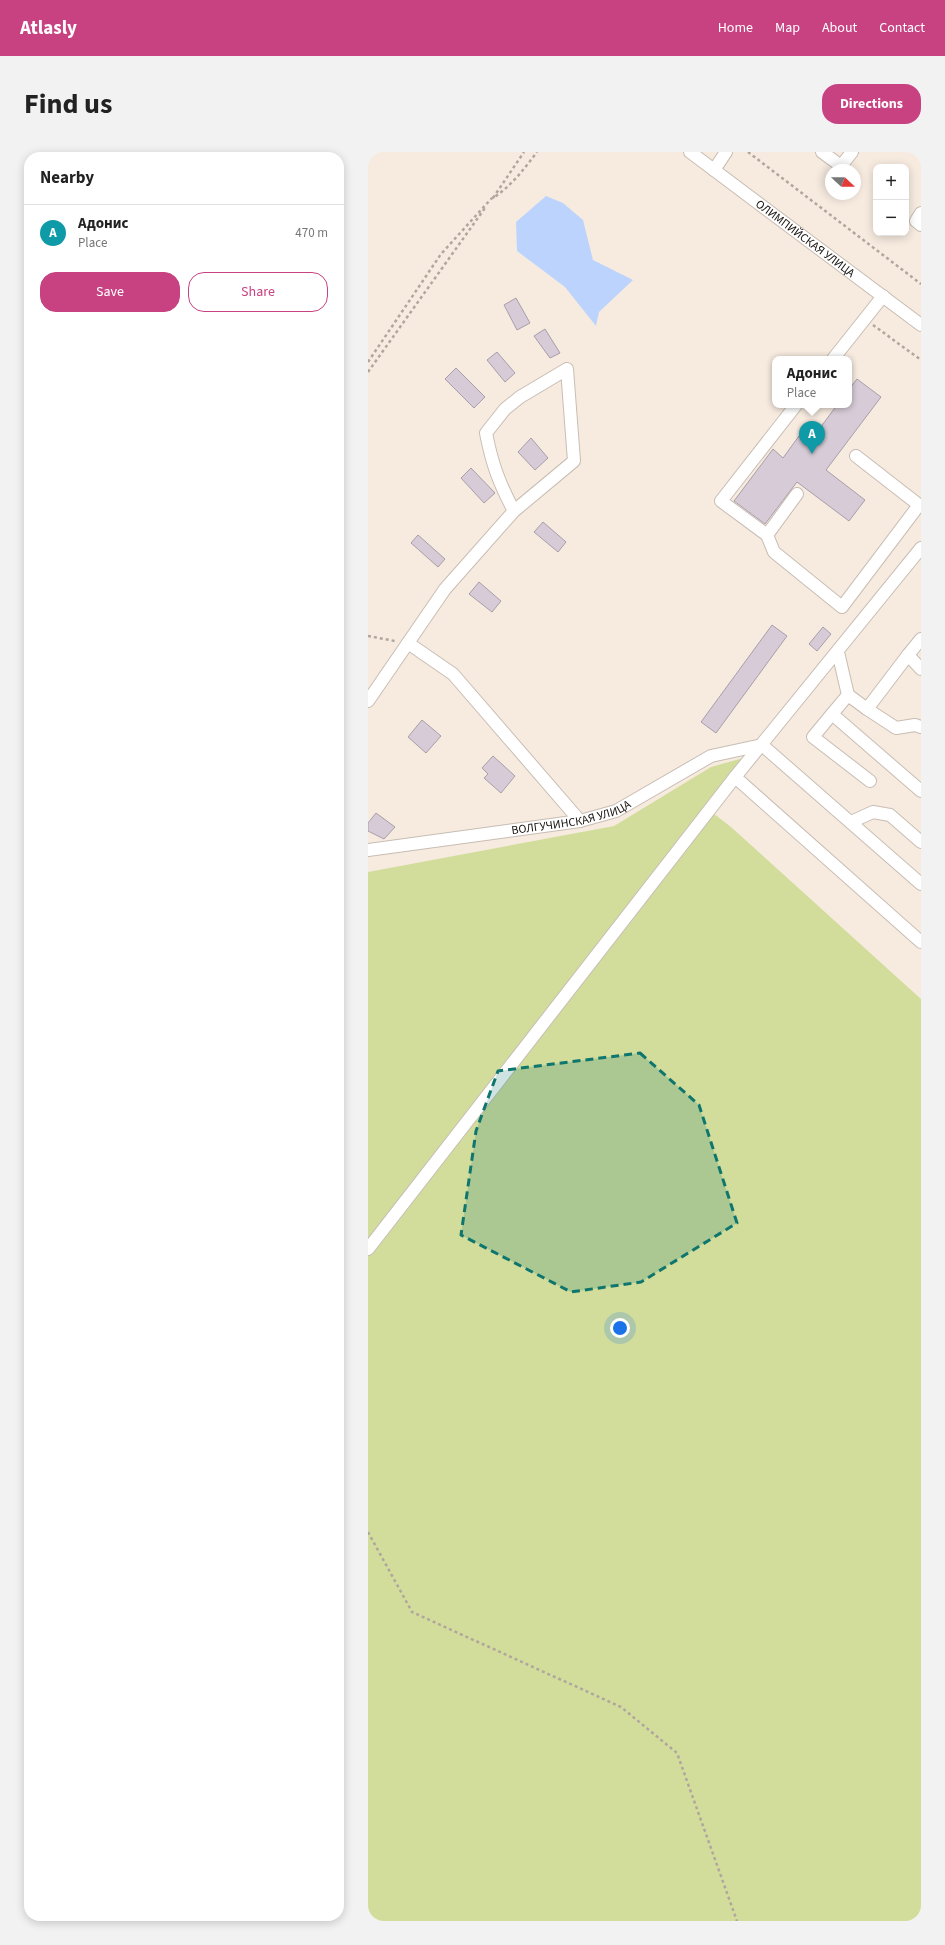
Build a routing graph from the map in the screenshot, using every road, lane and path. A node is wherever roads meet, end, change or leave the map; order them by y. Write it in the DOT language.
graph roads {
  1 [pos="524,152"];
  2 [pos="537,152"];
  3 [pos="690,152"];
  4 [pos="726,152"];
  5 [pos="748,152"];
  6 [pos="822,152"];
  7 [pos="852,152"];
  8 [pos="714,170"];
  9 [pos="491,199"];
  10 [pos="921,213"];
  11 [pos="921,225"];
  12 [pos="921,284"];
  13 [pos="883,296"];
  14 [pos="864,319"];
  15 [pos="921,325"];
  16 [pos="835,356"];
  17 [pos="921,360"];
  18 [pos="368,362"];
  19 [pos="368,372"];
  20 [pos="794,408"];
  21 [pos="856,456"];
  22 [pos="797,494"];
  23 [pos="920,505"];
  24 [pos="514,511"];
  25 [pos="767,534"];
  26 [pos="921,548"];
  27 [pos="368,636"];
  28 [pos="921,638"];
  29 [pos="408,643"];
  30 [pos="838,652"];
  31 [pos="908,655"];
  32 [pos="921,669"];
  33 [pos="848,695"];
  34 [pos="368,701"];
  35 [pos="867,709"];
  36 [pos="832,714"];
  37 [pos="921,728"];
  38 [pos="762,745"];
  39 [pos="735,777"];
  40 [pos="870,782"];
  41 [pos="921,791"];
  42 [pos="580,821"];
  43 [pos="851,822"];
  44 [pos="921,842"];
  45 [pos="368,850"];
  46 [pos="921,884"];
  47 [pos="921,942"];
  48 [pos="368,1249"];
  49 [pos="368,1532"];
  50 [pos="737,1921"];
  1 -- 9 [label="path"];
  2 -- 9 [label="path"];
  3 -- 8 [label="street, ОЛИМПИЙСКАЯ УЛИЦА"];
  4 -- 8 [label="street"];
  5 -- 12 [label="path"];
  6 -- 7 [label="street"];
  8 -- 13 [label="street, ОЛИМПИЙСКАЯ УЛИЦА"];
  9 -- 18 [label="path"];
  9 -- 19 [label="path"];
  10 -- 11 [label="street"];
  13 -- 14 [label="street"];
  13 -- 15 [label="street, ОЛИМПИЙСКАЯ УЛИЦА"];
  14 -- 16 [label="street"];
  14 -- 17 [label="path"];
  20 -- 25 [label="street"];
  21 -- 23 [label="street"];
  22 -- 25 [label="street"];
  23 -- 25 [label="street"];
  24 -- 24 [label="street"];
  24 -- 29 [label="street"];
  26 -- 30 [label="street"];
  27 -- 29 [label="path"];
  28 -- 31 [label="street"];
  29 -- 34 [label="street"];
  29 -- 42 [label="street"];
  30 -- 33 [label="street"];
  30 -- 38 [label="street"];
  31 -- 32 [label="street"];
  31 -- 35 [label="street"];
  33 -- 35 [label="street"];
  33 -- 36 [label="street"];
  35 -- 37 [label="street"];
  36 -- 40 [label="street"];
  36 -- 41 [label="street"];
  38 -- 39 [label="street"];
  38 -- 42 [label="street, ВОЛГУЧИНСКАЯ УЛИЦА"];
  38 -- 43 [label="street"];
  39 -- 47 [label="street"];
  39 -- 48 [label="street"];
  42 -- 45 [label="street, ВОЛГУЧИНСКАЯ УЛИЦА"];
  43 -- 44 [label="street"];
  43 -- 46 [label="street"];
  49 -- 50 [label="path"];
}
